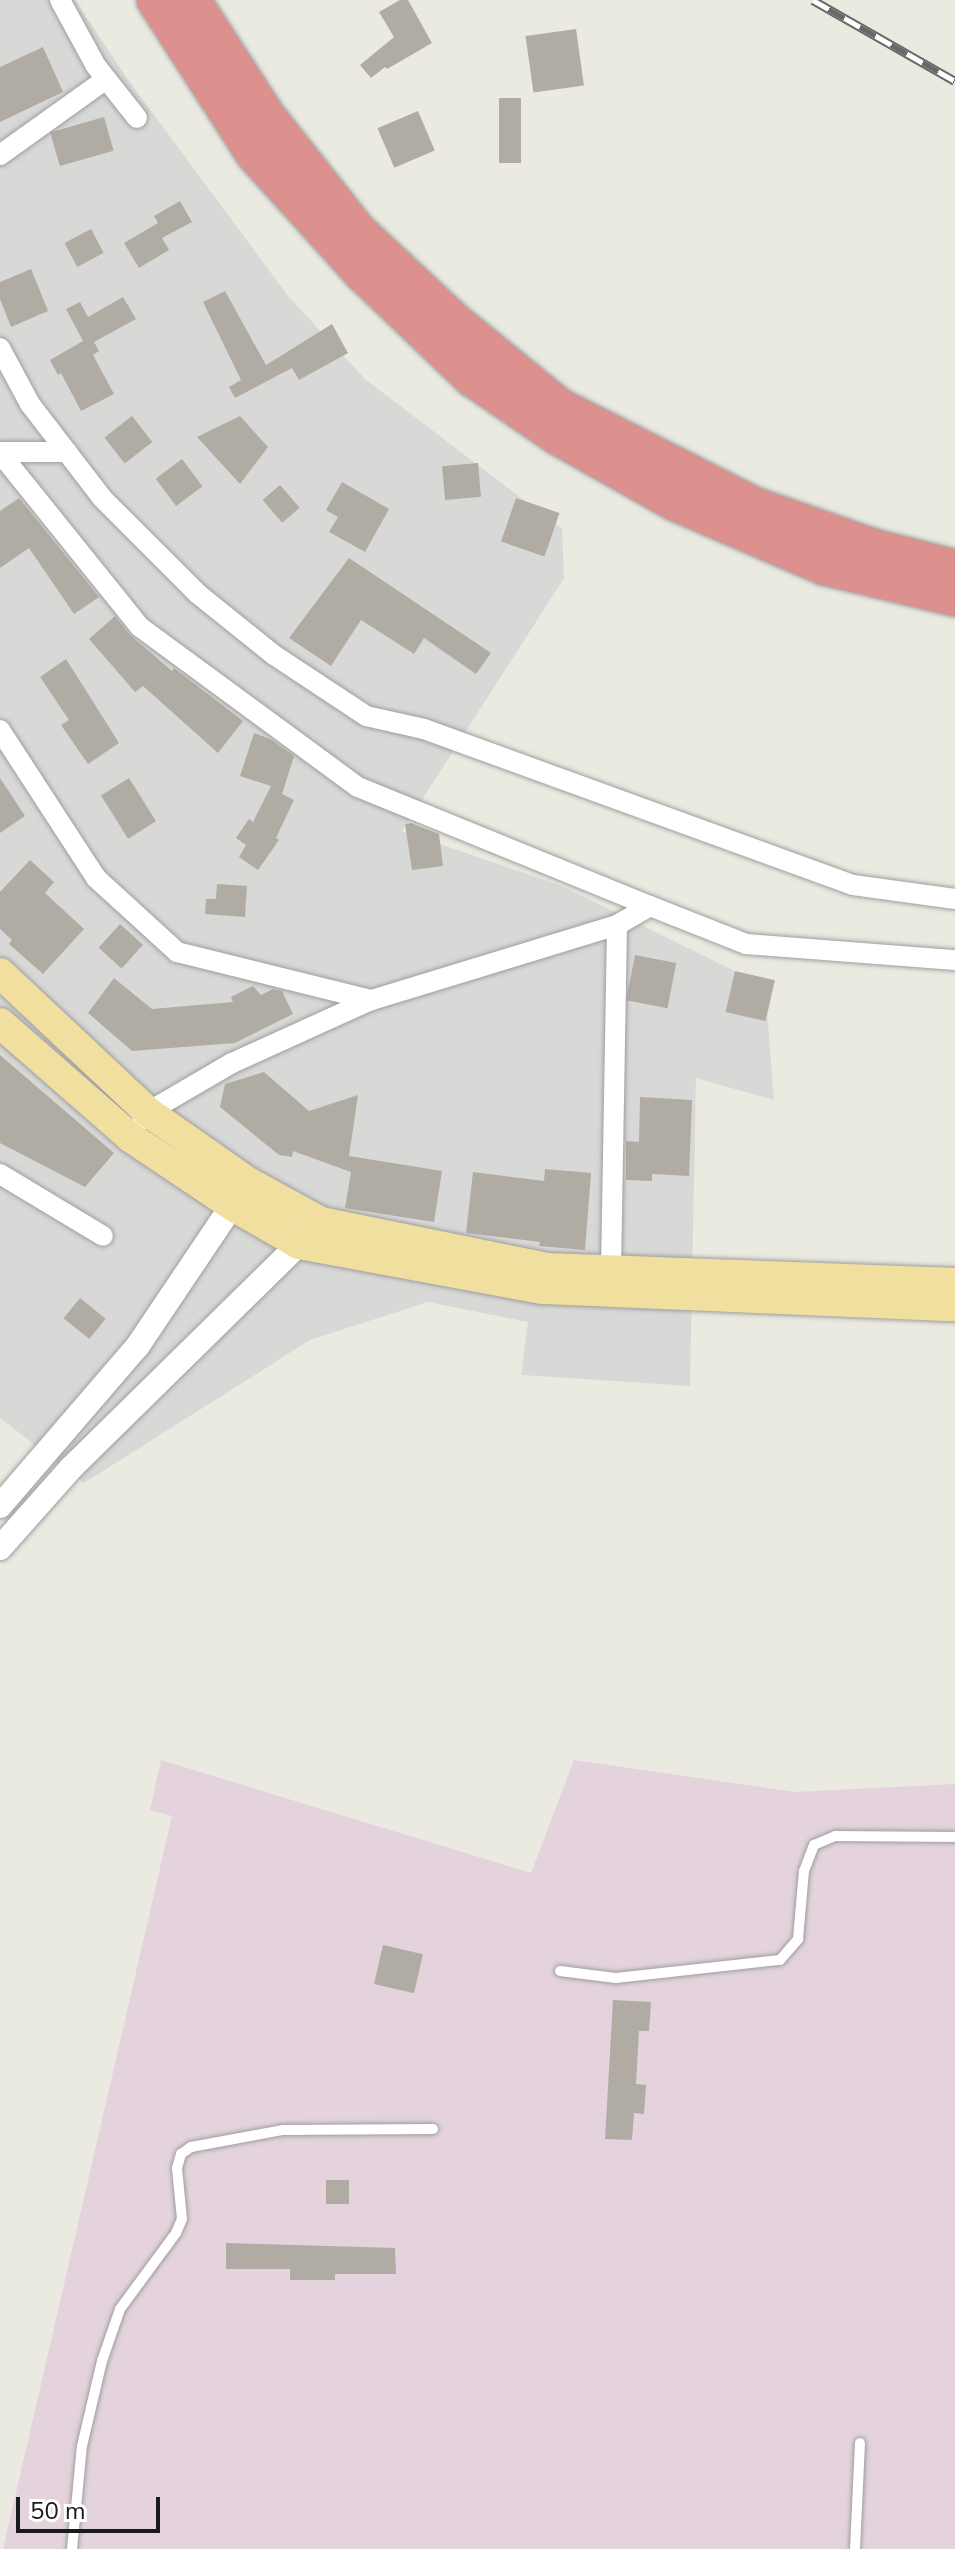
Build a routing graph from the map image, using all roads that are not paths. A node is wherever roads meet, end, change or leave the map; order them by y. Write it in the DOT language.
graph roads {
  1 [pos="60,0"];
  2 [pos="155,0"];
  3 [pos="192,0"];
  4 [pos="106,79"];
  5 [pos="137,118"];
  6 [pos="0,155"];
  7 [pos="0,348"];
  8 [pos="0,452"];
  9 [pos="67,452"];
  10 [pos="955,568"];
  11 [pos="955,598"];
  12 [pos="0,730"];
  13 [pos="955,899"];
  14 [pos="650,906"];
  15 [pos="617,925"];
  16 [pos="955,960"];
  17 [pos="0,973"];
  18 [pos="371,1000"];
  19 [pos="0,1023"];
  20 [pos="148,1112"];
  21 [pos="130,1137"];
  22 [pos="0,1174"];
  23 [pos="240,1194"];
  24 [pos="321,1222"];
  25 [pos="103,1236"];
  26 [pos="299,1244"];
  27 [pos="611,1270"];
  28 [pos="955,1283"];
  29 [pos="955,1306"];
  30 [pos="0,1506"];
  31 [pos="0,1548"];
  32 [pos="955,1837"];
  33 [pos="560,1971"];
  34 [pos="433,2129"];
  35 [pos="860,2443"];
  36 [pos="72,2549"];
  37 [pos="855,2549"];
  1 -- 4 [label="street"];
  2 -- 11 [label="highway"];
  3 -- 10 [label="highway"];
  4 -- 5 [label="street"];
  4 -- 6 [label="street"];
  7 -- 9 [label="street"];
  8 -- 9 [label="street"];
  8 -- 14 [label="street"];
  9 -- 13 [label="street"];
  12 -- 18 [label="street"];
  14 -- 15 [label="street"];
  14 -- 16 [label="street"];
  15 -- 18 [label="street"];
  15 -- 27 [label="street"];
  17 -- 20 [label="main road"];
  18 -- 20 [label="street"];
  19 -- 21 [label="main road"];
  20 -- 21 [label="street"];
  20 -- 23 [label="main road"];
  21 -- 23 [label="main road"];
  22 -- 25 [label="street"];
  23 -- 24 [label="main road"];
  23 -- 26 [label="main road"];
  23 -- 30 [label="street"];
  24 -- 26 [label="street"];
  24 -- 27 [label="main road"];
  26 -- 29 [label="main road"];
  26 -- 31 [label="street"];
  27 -- 28 [label="main road"];
  32 -- 33 [label="lane"];
  34 -- 36 [label="lane"];
  35 -- 37 [label="lane"];
}
